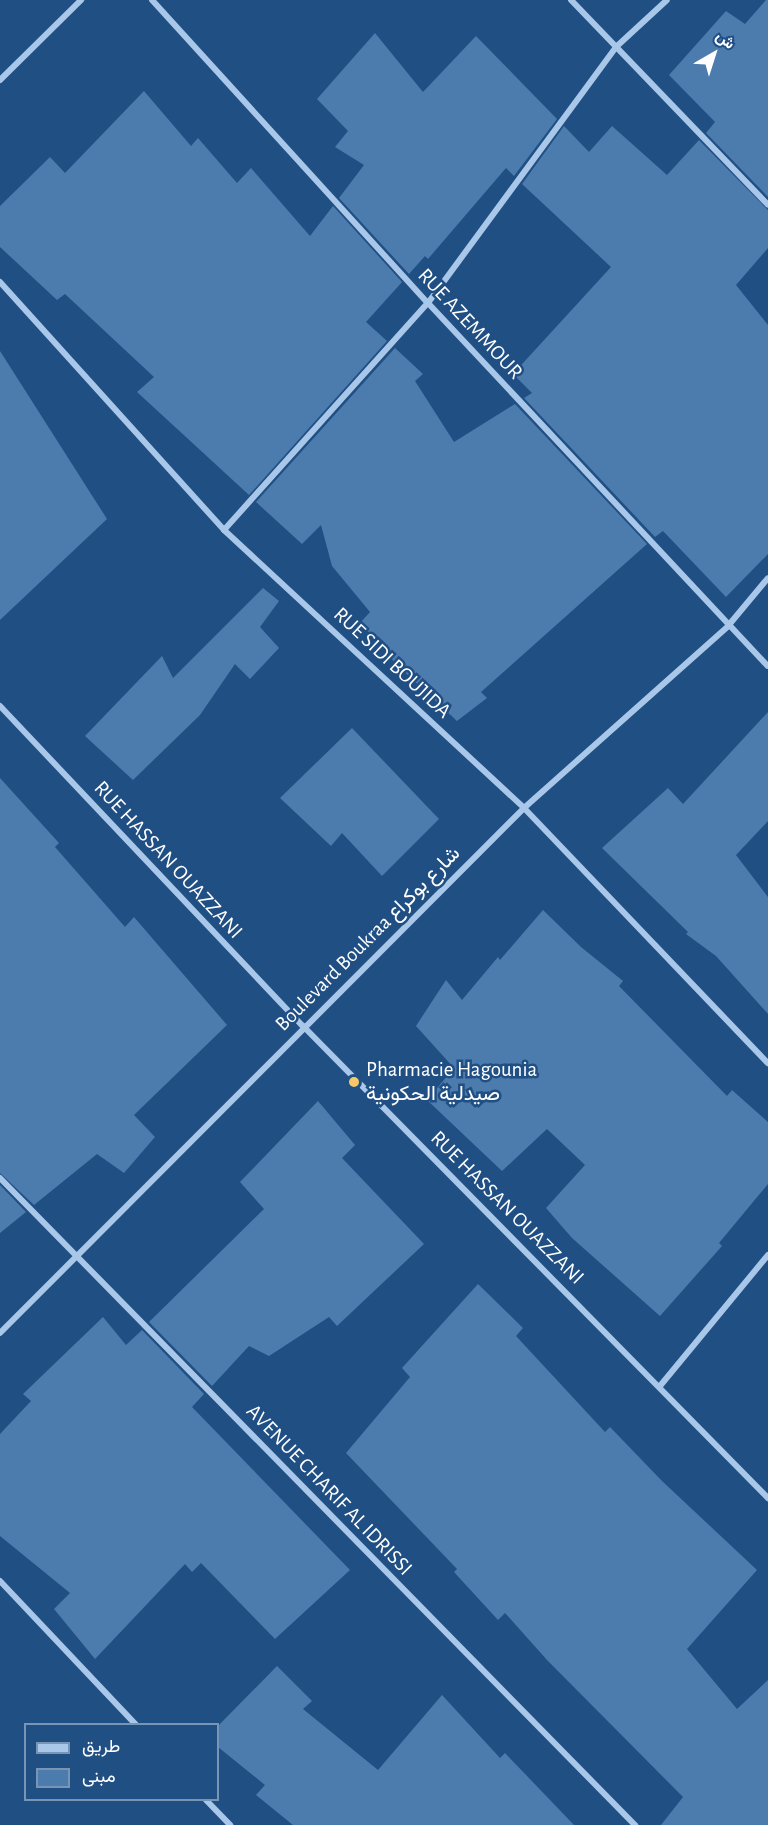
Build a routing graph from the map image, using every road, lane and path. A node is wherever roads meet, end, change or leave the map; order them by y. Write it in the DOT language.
graph roads {
  1 [pos="81,0"];
  2 [pos="152,0"];
  3 [pos="571,0"];
  4 [pos="667,0"];
  5 [pos="616,46"];
  6 [pos="0,80"];
  7 [pos="768,204"];
  8 [pos="0,282"];
  9 [pos="428,303"];
  10 [pos="224,530"];
  11 [pos="768,578"];
  12 [pos="728,626"];
  13 [pos="768,666"];
  14 [pos="0,706"];
  15 [pos="524,808"];
  16 [pos="303,1026"];
  17 [pos="768,1063"];
  18 [pos="0,1178"];
  19 [pos="768,1255"];
  20 [pos="77,1256"];
  21 [pos="0,1333"];
  22 [pos="660,1386"];
  23 [pos="768,1498"];
  24 [pos="0,1581"];
  25 [pos="133,1723"];
  26 [pos="207,1801"];
  27 [pos="230,1825"];
  28 [pos="635,1825"];
  1 -- 6 [label="street"];
  2 -- 9 [label="street, RUE AZEMMOUR"];
  3 -- 5 [label="street"];
  4 -- 5 [label="street"];
  5 -- 7 [label="street"];
  5 -- 9 [label="street"];
  8 -- 10 [label="street, RUE SIDI BOUJIDA"];
  9 -- 10 [label="street"];
  9 -- 12 [label="street, RUE AZEMMOUR"];
  10 -- 15 [label="street, RUE SIDI BOUJIDA"];
  11 -- 12 [label="street, Boulevard Boukraa شارع بوكراع"];
  12 -- 13 [label="street, RUE AZEMMOUR"];
  12 -- 15 [label="street, Boulevard Boukraa شارع بوكراع"];
  14 -- 16 [label="street, RUE HASSAN OUAZZANI"];
  15 -- 16 [label="street, Boulevard Boukraa شارع بوكراع"];
  15 -- 17 [label="street, RUE SIDI BOUJIDA"];
  16 -- 20 [label="street, Boulevard Boukraa شارع بوكراع"];
  16 -- 22 [label="street, RUE HASSAN OUAZZANI"];
  18 -- 20 [label="street, AVENUE CHARIF AL IDRISSI"];
  19 -- 22 [label="street"];
  20 -- 21 [label="street, Boulevard Boukraa شارع بوكراع"];
  20 -- 28 [label="street, AVENUE CHARIF AL IDRISSI"];
  22 -- 23 [label="street, RUE HASSAN OUAZZANI"];
  24 -- 25 [label="street"];
  26 -- 27 [label="street"];
}
